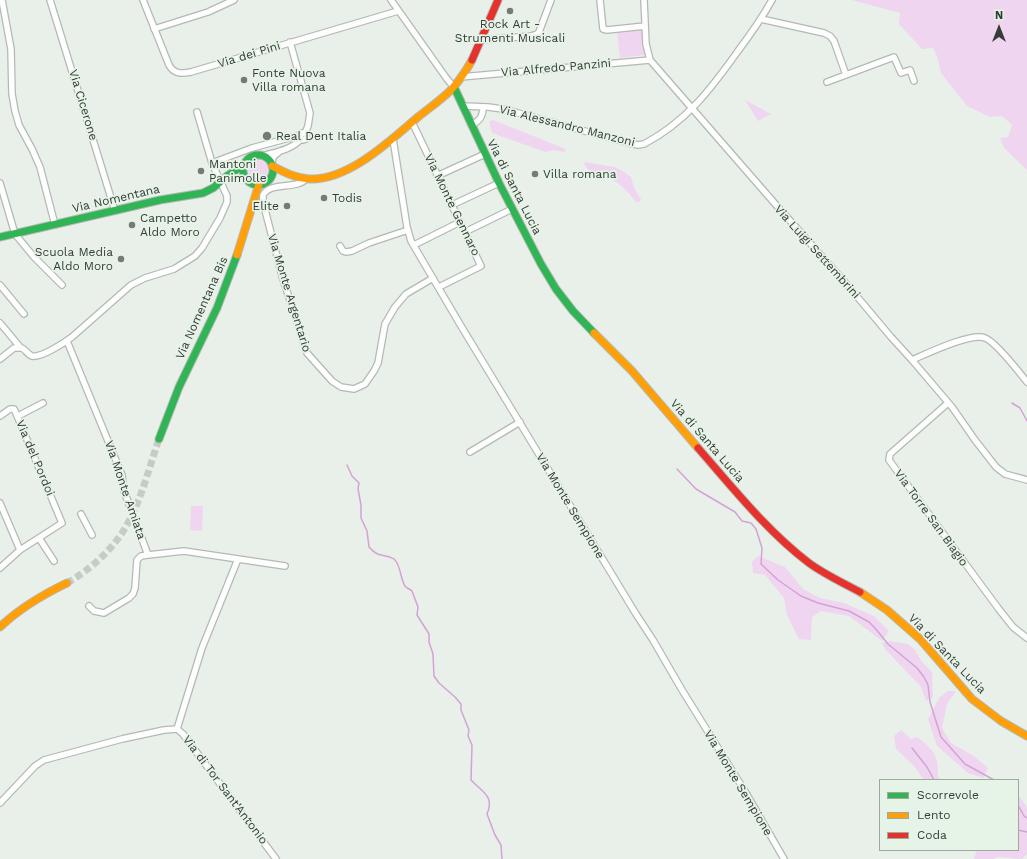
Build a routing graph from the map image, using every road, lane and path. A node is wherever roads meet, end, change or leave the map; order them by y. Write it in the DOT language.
graph roads {
  1 [pos="2,0"];
  2 [pos="50,0"];
  3 [pos="143,0"];
  4 [pos="234,0"];
  5 [pos="390,0"];
  6 [pos="498,0"];
  7 [pos="551,0"];
  8 [pos="600,0"];
  9 [pos="644,0"];
  10 [pos="772,0"];
  11 [pos="398,11"];
  12 [pos="761,19"];
  13 [pos="645,26"];
  14 [pos="154,29"];
  15 [pos="481,40"];
  16 [pos="290,42"];
  17 [pos="650,60"];
  18 [pos="846,75"];
  19 [pos="461,77"];
  20 [pos="914,81"];
  21 [pos="827,82"];
  22 [pos="454,87"];
  23 [pos="462,106"];
  24 [pos="483,107"];
  25 [pos="692,109"];
  26 [pos="197,112"];
  27 [pos="412,122"];
  28 [pos="472,125"];
  29 [pos="302,136"];
  30 [pos="393,139"];
  31 [pos="279,152"];
  32 [pos="485,154"];
  33 [pos="262,156"];
  34 [pos="212,163"];
  35 [pos="244,164"];
  36 [pos="272,165"];
  37 [pos="231,173"];
  38 [pos="245,176"];
  39 [pos="288,176"];
  40 [pos="437,176"];
  41 [pos="269,179"];
  42 [pos="306,179"];
  43 [pos="221,181"];
  44 [pos="0,183"];
  45 [pos="499,183"];
  46 [pos="259,184"];
  47 [pos="452,205"];
  48 [pos="512,209"];
  49 [pos="115,211"];
  50 [pos="460,222"];
  51 [pos="55,225"];
  52 [pos="408,230"];
  53 [pos="465,232"];
  54 [pos="14,234"];
  55 [pos="0,237"];
  56 [pos="414,245"];
  57 [pos="340,246"];
  58 [pos="433,278"];
  59 [pos="0,285"];
  60 [pos="62,286"];
  61 [pos="438,287"];
  62 [pos="24,314"];
  63 [pos="0,323"];
  64 [pos="67,341"];
  65 [pos="20,347"];
  66 [pos="0,359"];
  67 [pos="912,360"];
  68 [pos="1027,382"];
  69 [pos="948,403"];
  70 [pos="43,404"];
  71 [pos="0,416"];
  72 [pos="18,416"];
  73 [pos="520,422"];
  74 [pos="159,439"];
  75 [pos="470,452"];
  76 [pos="1027,480"];
  77 [pos="0,503"];
  78 [pos="81,514"];
  79 [pos="92,535"];
  80 [pos="39,538"];
  81 [pos="20,550"];
  82 [pos="148,555"];
  83 [pos="238,559"];
  84 [pos="54,561"];
  85 [pos="285,566"];
  86 [pos="0,568"];
  87 [pos="67,583"];
  88 [pos="89,606"];
  89 [pos="0,627"];
  90 [pos="1027,638"];
  91 [pos="177,729"];
  92 [pos="1027,736"];
  93 [pos="0,803"];
  94 [pos="276,859"];
  95 [pos="784,859"];
  1 -- 51 [label="street"];
  2 -- 49 [label="street, Via Cicerone"];
  3 -- 14 [label="street, Via dei Pini"];
  4 -- 14 [label="street"];
  5 -- 11 [label="street"];
  6 -- 15 [label="street"];
  7 -- 15 [label="street"];
  8 -- 13 [label="street"];
  9 -- 13 [label="street, Via Luigi Settembrini"];
  10 -- 12 [label="street, Via Alessandro Manzoni"];
  11 -- 16 [label="street, Via dei Pini"];
  11 -- 22 [label="street"];
  12 -- 18 [label="street"];
  12 -- 25 [label="street, Via Alessandro Manzoni"];
  13 -- 17 [label="street, Via Luigi Settembrini"];
  14 -- 16 [label="street, Via dei Pini"];
  15 -- 19 [label="street"];
  16 -- 29 [label="street"];
  17 -- 19 [label="street, Via Alfredo Panzini"];
  17 -- 25 [label="street, Via Luigi Settembrini"];
  18 -- 20 [label="street"];
  18 -- 21 [label="street"];
  19 -- 22 [label="street"];
  22 -- 23 [label="street, Via di Santa Lucia"];
  22 -- 27 [label="street"];
  23 -- 24 [label="street, Via Alessandro Manzoni"];
  23 -- 28 [label="street, Via di Santa Lucia"];
  24 -- 25 [label="street, Via Alessandro Manzoni"];
  24 -- 28 [label="street"];
  25 -- 67 [label="street, Via Luigi Settembrini"];
  26 -- 34 [label="street"];
  27 -- 30 [label="street"];
  27 -- 40 [label="street, Via Monte Gennaro"];
  28 -- 32 [label="street, Via di Santa Lucia"];
  29 -- 31 [label="street"];
  29 -- 34 [label="street"];
  30 -- 42 [label="street"];
  30 -- 52 [label="street, Via Monte Sempione"];
  31 -- 33 [label="street"];
  31 -- 36 [label="street"];
  32 -- 40 [label="street"];
  32 -- 45 [label="street, Via di Santa Lucia"];
  33 -- 35 [label="street"];
  33 -- 36 [label="street"];
  34 -- 43 [label="street"];
  35 -- 37 [label="street, Via Nomentana"];
  35 -- 38 [label="street"];
  36 -- 39 [label="street"];
  36 -- 41 [label="street"];
  37 -- 38 [label="street"];
  37 -- 43 [label="street, Via Nomentana"];
  38 -- 46 [label="street"];
  39 -- 41 [label="street"];
  39 -- 42 [label="street"];
  40 -- 47 [label="street, Via Monte Gennaro"];
  41 -- 46 [label="street"];
  42 -- 58 [label="street, Via Monte Argentario"];
  43 -- 49 [label="street, Via Nomentana"];
  43 -- 64 [label="street"];
  44 -- 54 [label="street"];
  45 -- 47 [label="street"];
  45 -- 48 [label="street, Via di Santa Lucia"];
  46 -- 74 [label="street, Via Nomentana Bis"];
  47 -- 50 [label="street, Via Monte Gennaro"];
  48 -- 53 [label="street"];
  48 -- 92 [label="street, Via di Santa Lucia"];
  49 -- 51 [label="street, Via Nomentana"];
  50 -- 53 [label="street, Via Monte Gennaro"];
  50 -- 56 [label="street"];
  51 -- 54 [label="street, Via Nomentana"];
  52 -- 56 [label="street, Via Monte Sempione"];
  52 -- 57 [label="street"];
  53 -- 61 [label="street, Via Monte Gennaro"];
  54 -- 55 [label="street, Via Nomentana"];
  54 -- 60 [label="street"];
  56 -- 58 [label="street, Via Monte Sempione"];
  58 -- 61 [label="street, Via Monte Sempione"];
  59 -- 62 [label="street"];
  61 -- 73 [label="street, Via Monte Sempione"];
  63 -- 65 [label="street"];
  64 -- 65 [label="street"];
  64 -- 82 [label="street, Via Monte Amiata"];
  65 -- 66 [label="street"];
  67 -- 68 [label="street"];
  67 -- 69 [label="street, Via Luigi Settembrini"];
  69 -- 76 [label="street, Via Luigi Settembrini"];
  69 -- 90 [label="street, Via Torre San Biagio"];
  70 -- 72 [label="street"];
  71 -- 72 [label="street, Via del Pordoi"];
  72 -- 80 [label="street, Via del Pordoi"];
  73 -- 75 [label="street"];
  73 -- 95 [label="street, Via Monte Sempione"];
  77 -- 81 [label="street"];
  78 -- 79 [label="street"];
  80 -- 81 [label="street"];
  80 -- 84 [label="street"];
  81 -- 86 [label="street"];
  82 -- 83 [label="street, Via Monte Amiata"];
  82 -- 88 [label="street"];
  83 -- 85 [label="street, Via Monte Amiata"];
  83 -- 91 [label="street"];
  87 -- 89 [label="street"];
  91 -- 93 [label="street, Via di Tor Sant'Antonio"];
  91 -- 94 [label="street, Via di Tor Sant'Antonio"];
}
